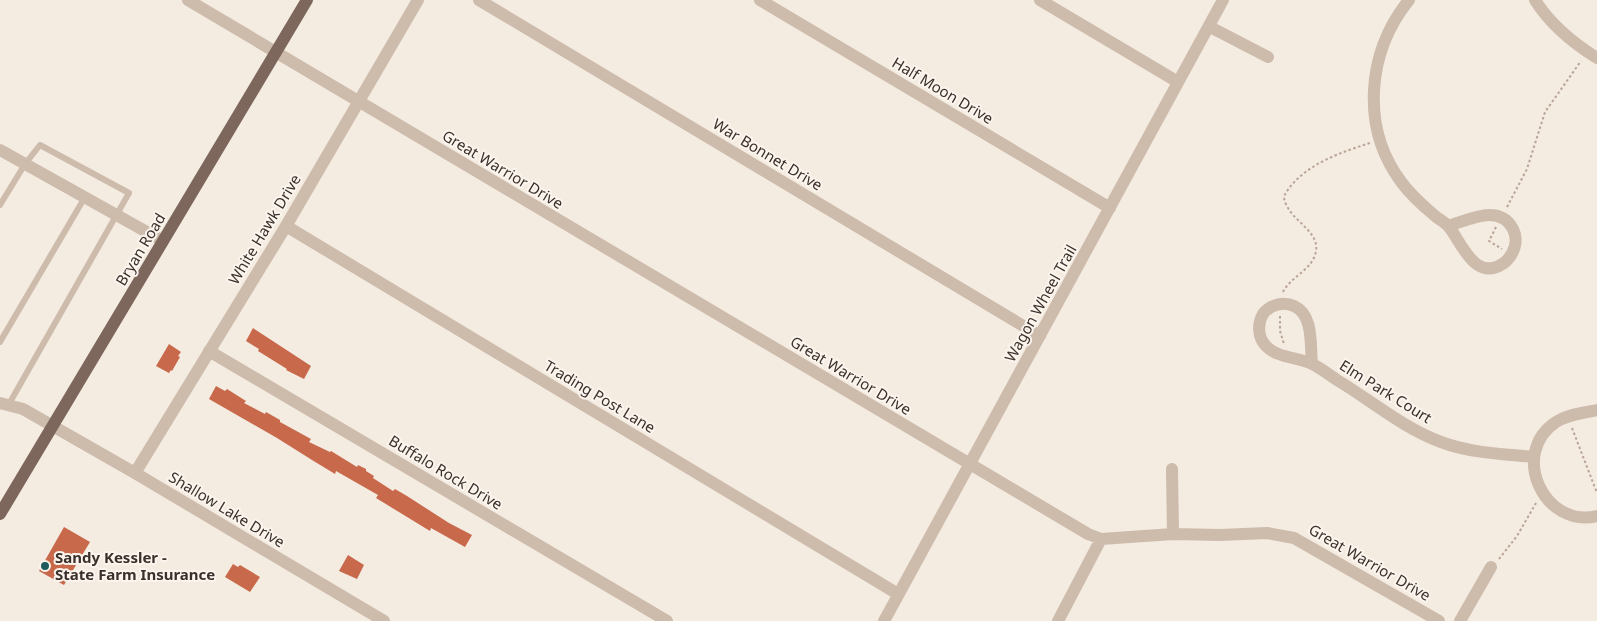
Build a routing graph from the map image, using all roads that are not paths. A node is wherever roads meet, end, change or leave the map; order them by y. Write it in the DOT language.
graph roads {
  1 [pos="307,0"];
  2 [pos="418,0"];
  3 [pos="478,0"];
  4 [pos="760,0"];
  5 [pos="1040,0"];
  6 [pos="1223,0"];
  7 [pos="1409,0"];
  8 [pos="1535,0"];
  9 [pos="197,2"];
  10 [pos="1210,26"];
  11 [pos="276,52"];
  12 [pos="1268,57"];
  13 [pos="1597,58"];
  14 [pos="1178,82"];
  15 [pos="358,102"];
  16 [pos="0,150"];
  17 [pos="24,164"];
  18 [pos="85,197"];
  19 [pos="0,205"];
  20 [pos="1110,208"];
  21 [pos="117,215"];
  22 [pos="286,226"];
  23 [pos="1448,226"];
  24 [pos="163,241"];
  25 [pos="1040,336"];
  26 [pos="0,342"];
  27 [pos="209,351"];
  28 [pos="1312,364"];
  29 [pos="4,404"];
  30 [pos="1597,410"];
  31 [pos="53,426"];
  32 [pos="1534,457"];
  33 [pos="970,465"];
  34 [pos="1172,469"];
  35 [pos="134,472"];
  36 [pos="0,514"];
  37 [pos="1597,516"];
  38 [pos="1173,534"];
  39 [pos="1102,539"];
  40 [pos="1491,567"];
  41 [pos="898,594"];
  42 [pos="384,621"];
  43 [pos="667,621"];
  44 [pos="884,621"];
  45 [pos="1058,621"];
  46 [pos="1440,621"];
  47 [pos="1460,621"];
  1 -- 11 [label="main road, Bryan Road"];
  2 -- 15 [label="street, White Hawk Drive"];
  3 -- 25 [label="street, War Bonnet Drive"];
  4 -- 20 [label="street, Half Moon Drive"];
  5 -- 14 [label="street"];
  6 -- 10 [label="street, Wagon Wheel Trail"];
  7 -- 23 [label="street"];
  8 -- 13 [label="street"];
  9 -- 11 [label="street, Great Warrior Drive"];
  10 -- 12 [label="street"];
  10 -- 14 [label="street, Wagon Wheel Trail"];
  11 -- 15 [label="street, Great Warrior Drive"];
  11 -- 24 [label="main road, Bryan Road"];
  14 -- 20 [label="street, Wagon Wheel Trail"];
  15 -- 22 [label="street, White Hawk Drive"];
  15 -- 33 [label="street, Great Warrior Drive"];
  16 -- 17 [label="street"];
  17 -- 18 [label="street"];
  17 -- 19 [label="lane"];
  17 -- 21 [label="lane"];
  18 -- 21 [label="street"];
  18 -- 26 [label="lane"];
  20 -- 25 [label="street, Wagon Wheel Trail"];
  21 -- 24 [label="street"];
  21 -- 29 [label="lane"];
  22 -- 27 [label="street, White Hawk Drive"];
  22 -- 41 [label="street, Trading Post Lane"];
  23 -- 23 [label="street"];
  24 -- 31 [label="main road, Bryan Road"];
  25 -- 33 [label="street, Wagon Wheel Trail"];
  27 -- 35 [label="street, White Hawk Drive"];
  27 -- 43 [label="street, Buffalo Rock Drive"];
  28 -- 28 [label="street, Elm Park Court"];
  28 -- 32 [label="street, Elm Park Court"];
  29 -- 31 [label="street, Shallow Lake Drive"];
  30 -- 32 [label="street"];
  31 -- 35 [label="street, Shallow Lake Drive"];
  31 -- 36 [label="main road, Bryan Road"];
  32 -- 37 [label="street"];
  33 -- 39 [label="street, Great Warrior Drive"];
  33 -- 41 [label="street, Wagon Wheel Trail"];
  34 -- 38 [label="street"];
  35 -- 42 [label="street, Shallow Lake Drive"];
  38 -- 39 [label="street, Great Warrior Drive"];
  38 -- 46 [label="street, Great Warrior Drive"];
  39 -- 45 [label="street"];
  40 -- 47 [label="street"];
  41 -- 44 [label="street, Wagon Wheel Trail"];
}
